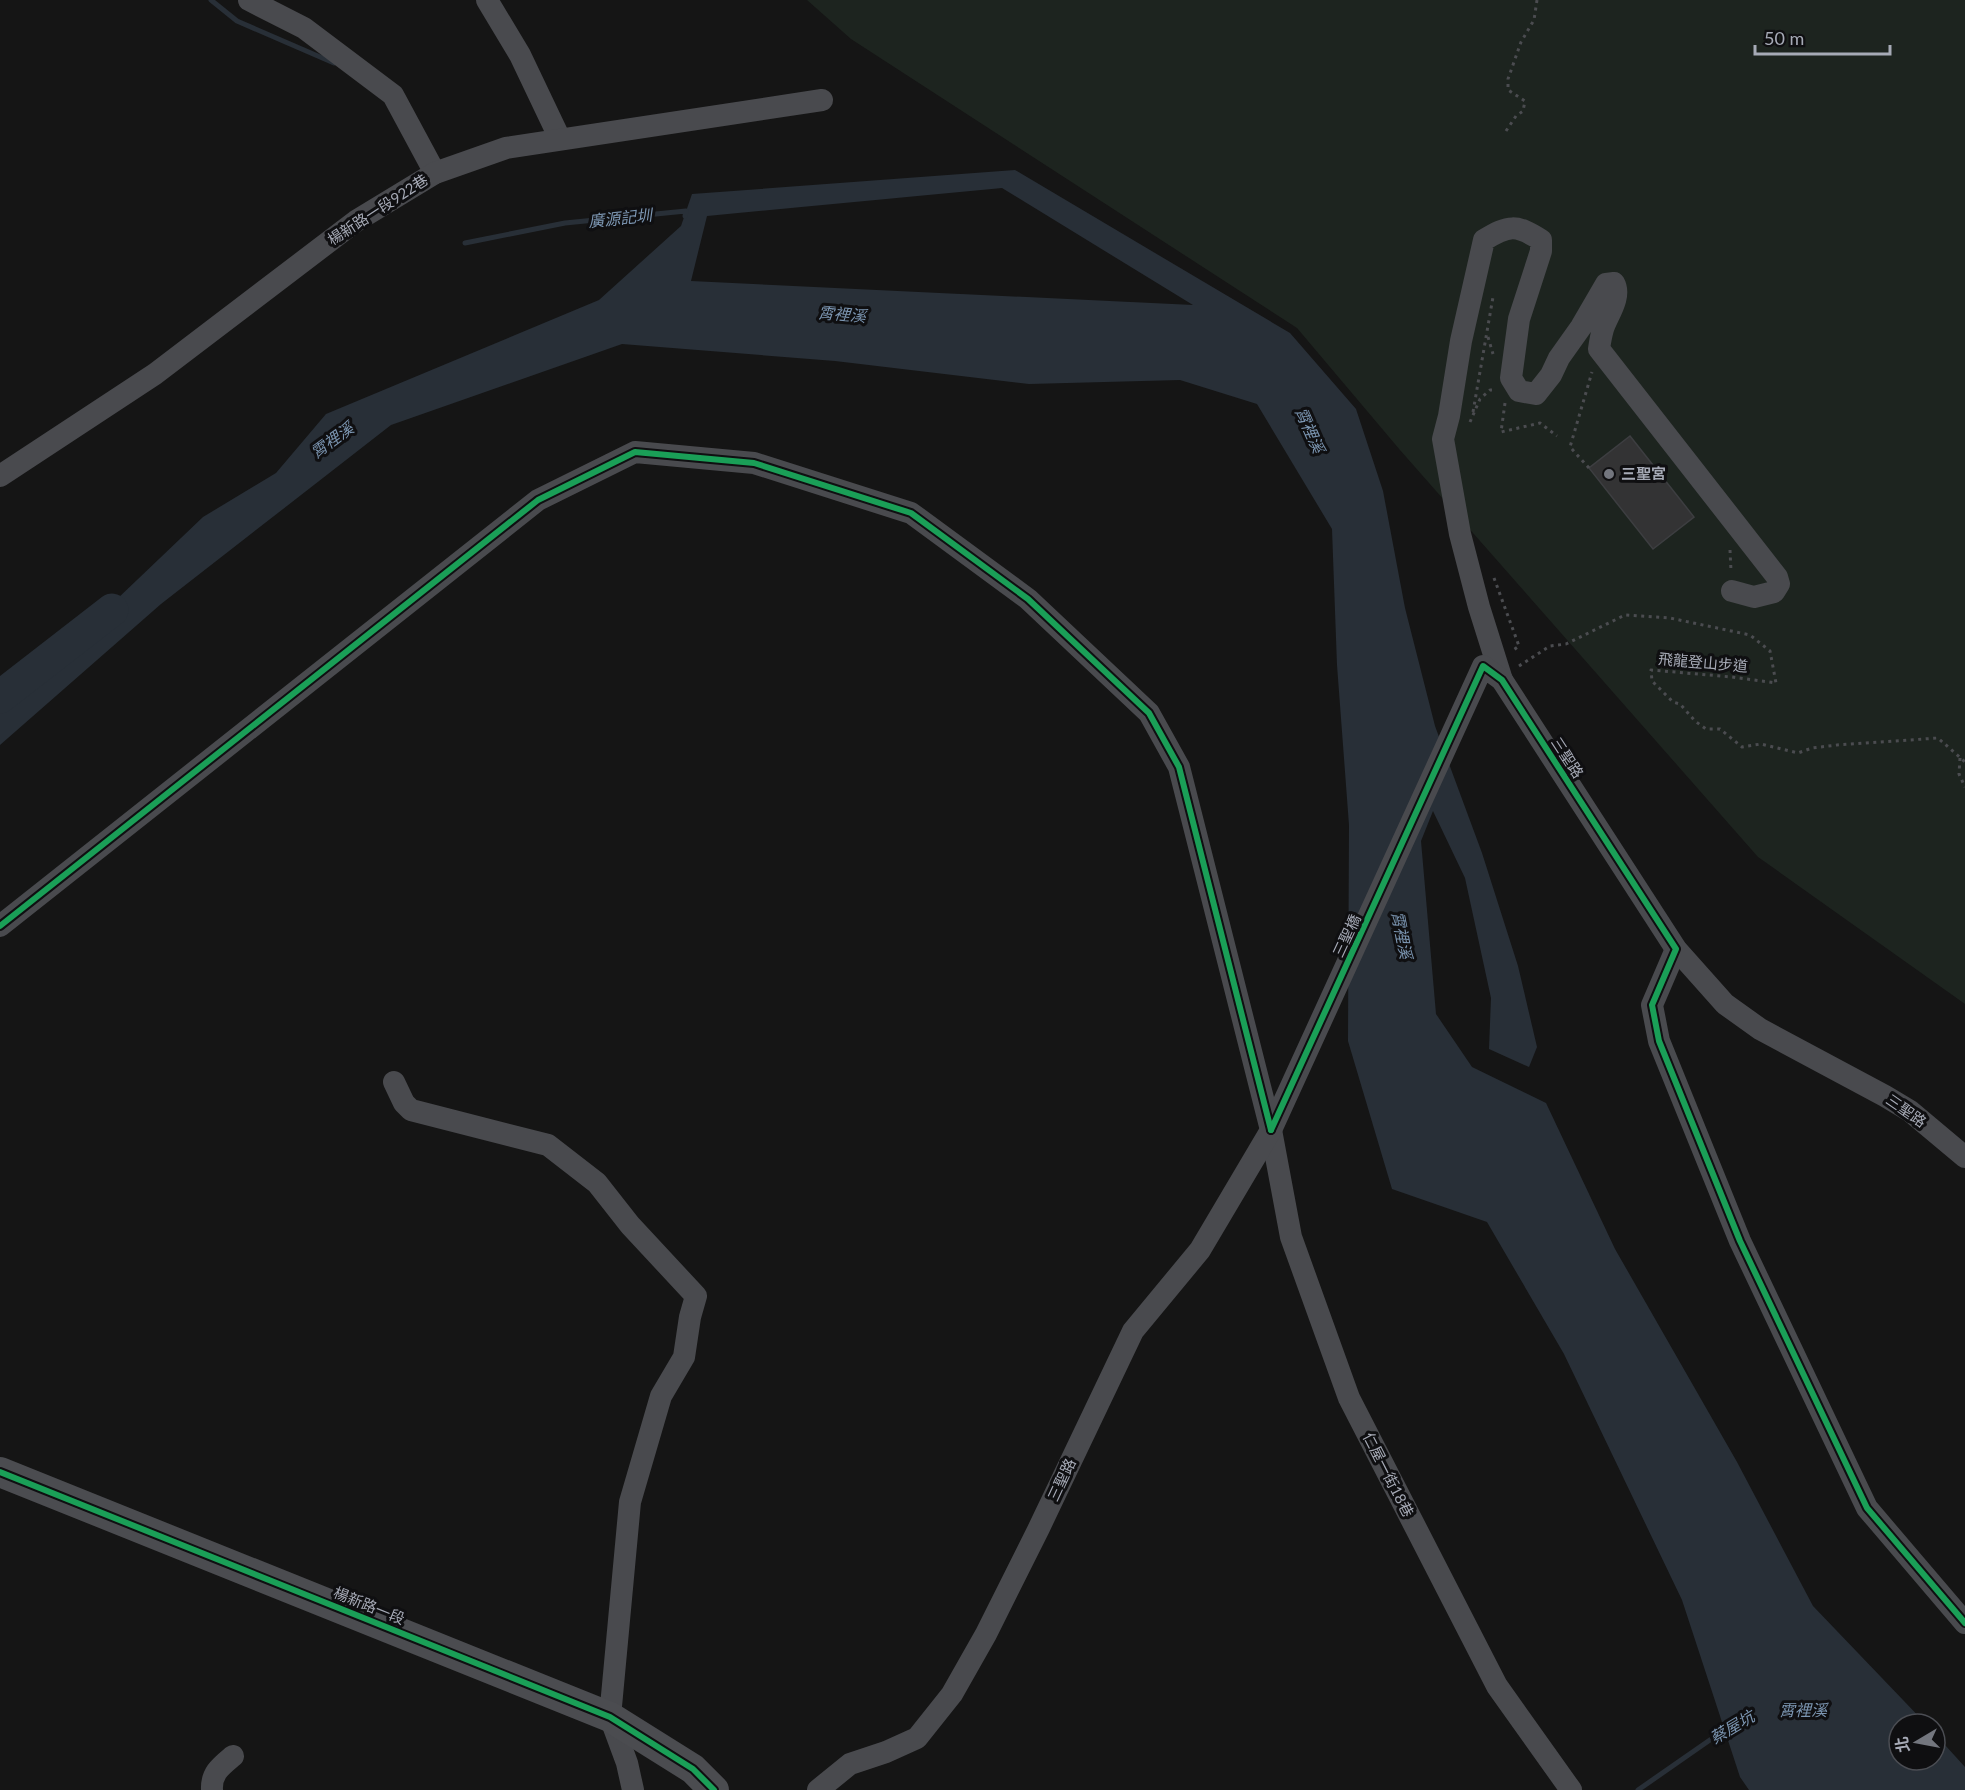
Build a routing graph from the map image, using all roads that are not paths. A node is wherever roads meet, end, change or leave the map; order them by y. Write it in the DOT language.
graph roads {
  1 [pos="249,0"];
  2 [pos="487,0"];
  3 [pos="822,100"];
  4 [pos="560,139"];
  5 [pos="435,173"];
  6 [pos="0,476"];
  7 [pos="1732,591"];
  8 [pos="1498,666"];
  9 [pos="0,926"];
  10 [pos="1676,949"];
  11 [pos="394,1082"];
  12 [pos="1271,1130"];
  13 [pos="1965,1157"];
  14 [pos="0,1472"];
  15 [pos="1965,1623"];
  16 [pos="610,1717"];
  17 [pos="233,1756"];
  18 [pos="212,1790"];
  19 [pos="633,1790"];
  20 [pos="714,1790"];
  21 [pos="818,1790"];
  22 [pos="1571,1790"];
  1 -- 5 [label="street"];
  2 -- 4 [label="street"];
  3 -- 4 [label="street, 楊新路一段922巷"];
  4 -- 5 [label="street, 楊新路一段922巷"];
  5 -- 6 [label="street, 楊新路一段922巷"];
  7 -- 8 [label="street, 三聖路"];
  8 -- 10 [label="street, 三聖路"];
  8 -- 12 [label="street, 三聖橋"];
  9 -- 12 [label="street, 仁屋一街18巷"];
  10 -- 13 [label="street, 三聖路"];
  10 -- 15 [label="street"];
  11 -- 16 [label="street"];
  12 -- 21 [label="street, 三聖路"];
  12 -- 22 [label="street, 仁屋一街18巷"];
  14 -- 16 [label="main road, 楊新路一段"];
  16 -- 19 [label="street"];
  16 -- 20 [label="main road, 楊新路一段"];
  17 -- 18 [label="street"];
}
